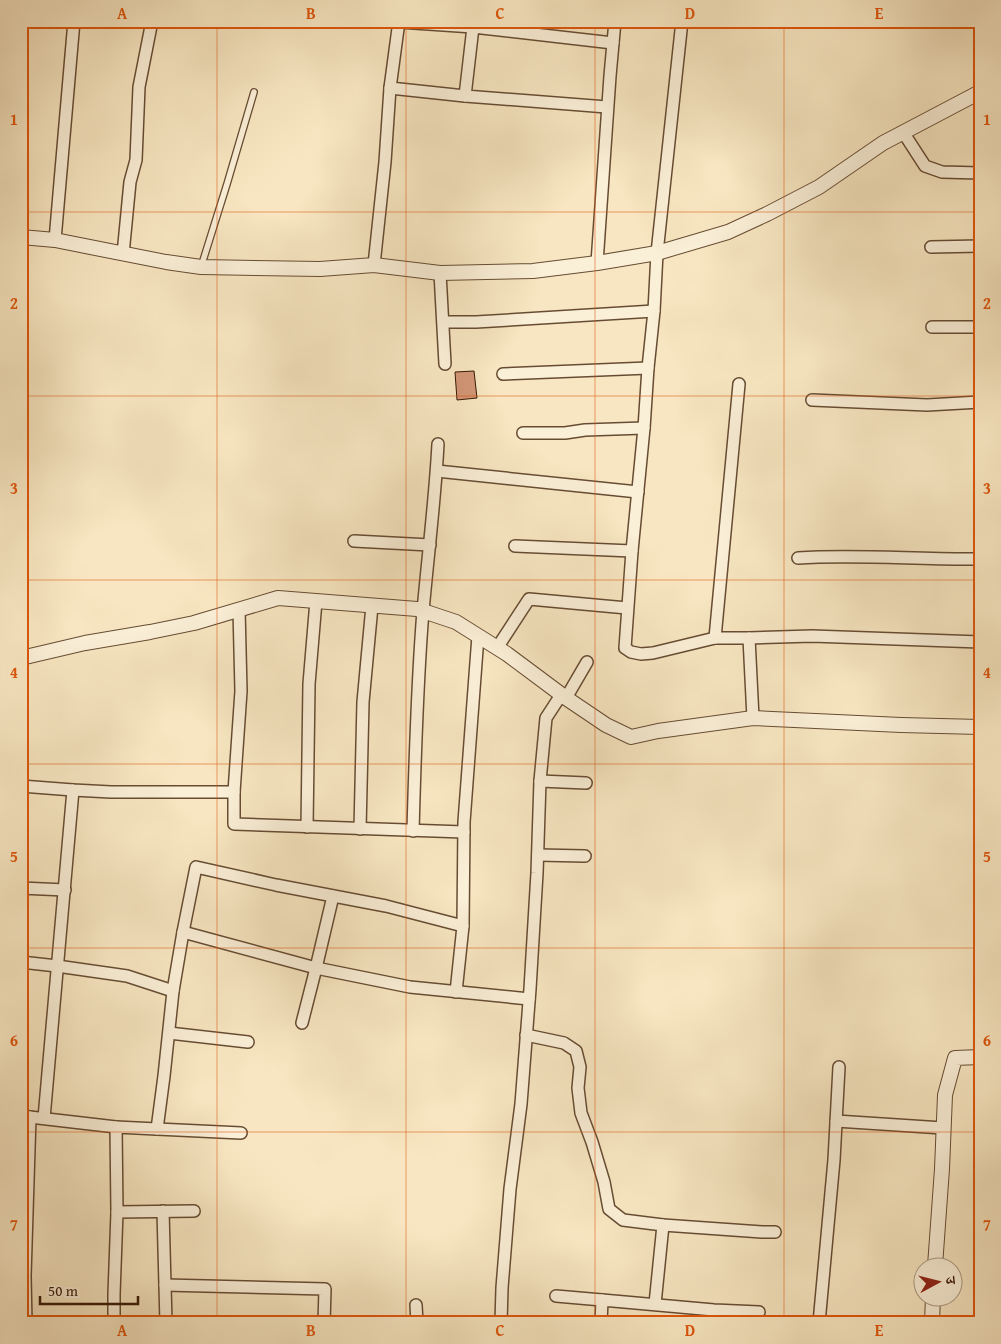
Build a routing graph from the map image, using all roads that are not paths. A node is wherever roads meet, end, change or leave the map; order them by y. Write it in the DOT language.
graph roads {
  1 [pos="74,21"];
  2 [pos="152,21"];
  3 [pos="615,21"];
  4 [pos="682,21"];
  5 [pos="399,22"];
  6 [pos="473,27"];
  7 [pos="613,43"];
  8 [pos="390,88"];
  9 [pos="254,92"];
  10 [pos="980,92"];
  11 [pos="465,96"];
  12 [pos="607,107"];
  13 [pos="903,132"];
  14 [pos="980,173"];
  15 [pos="21,238"];
  16 [pos="54,240"];
  17 [pos="980,246"];
  18 [pos="931,247"];
  19 [pos="657,253"];
  20 [pos="123,254"];
  21 [pos="597,263"];
  22 [pos="374,266"];
  23 [pos="202,267"];
  24 [pos="440,273"];
  25 [pos="654,311"];
  26 [pos="444,322"];
  27 [pos="932,327"];
  28 [pos="980,327"];
  29 [pos="445,364"];
  30 [pos="648,368"];
  31 [pos="503,374"];
  32 [pos="739,384"];
  33 [pos="812,400"];
  34 [pos="980,402"];
  35 [pos="644,428"];
  36 [pos="523,434"];
  37 [pos="438,444"];
  38 [pos="437,471"];
  39 [pos="638,492"];
  40 [pos="354,542"];
  41 [pos="430,544"];
  42 [pos="515,546"];
  43 [pos="632,551"];
  44 [pos="798,558"];
  45 [pos="980,559"];
  46 [pos="316,601"];
  47 [pos="372,606"];
  48 [pos="627,608"];
  49 [pos="239,609"];
  50 [pos="423,611"];
  51 [pos="478,636"];
  52 [pos="715,638"];
  53 [pos="749,638"];
  54 [pos="980,642"];
  55 [pos="497,648"];
  56 [pos="21,658"];
  57 [pos="588,662"];
  58 [pos="563,696"];
  59 [pos="754,718"];
  60 [pos="980,727"];
  61 [pos="540,781"];
  62 [pos="586,783"];
  63 [pos="21,786"];
  64 [pos="73,790"];
  65 [pos="234,792"];
  66 [pos="306,827"];
  67 [pos="360,829"];
  68 [pos="413,831"];
  69 [pos="464,832"];
  70 [pos="538,855"];
  71 [pos="586,856"];
  72 [pos="21,888"];
  73 [pos="65,890"];
  74 [pos="332,896"];
  75 [pos="462,926"];
  76 [pos="182,932"];
  77 [pos="21,962"];
  78 [pos="57,966"];
  79 [pos="316,968"];
  80 [pos="173,991"];
  81 [pos="456,992"];
  82 [pos="529,1000"];
  83 [pos="302,1024"];
  84 [pos="169,1034"];
  85 [pos="526,1036"];
  86 [pos="248,1042"];
  87 [pos="980,1057"];
  88 [pos="839,1068"];
  89 [pos="26,1116"];
  90 [pos="44,1118"];
  91 [pos="836,1122"];
  92 [pos="116,1127"];
  93 [pos="943,1128"];
  94 [pos="157,1129"];
  95 [pos="241,1132"];
  96 [pos="163,1211"];
  97 [pos="194,1211"];
  98 [pos="117,1212"];
  99 [pos="662,1225"];
  100 [pos="775,1232"];
  101 [pos="936,1256"];
  102 [pos="165,1285"];
  103 [pos="556,1296"];
  104 [pos="602,1300"];
  105 [pos="655,1304"];
  106 [pos="416,1305"];
  107 [pos="933,1306"];
  108 [pos="759,1312"];
  109 [pos="26,1323"];
  110 [pos="114,1323"];
  111 [pos="166,1323"];
  112 [pos="324,1323"];
  113 [pos="417,1323"];
  114 [pos="501,1323"];
  115 [pos="601,1323"];
  116 [pos="820,1323"];
  117 [pos="932,1323"];
  1 -- 16 [label="street"];
  2 -- 20 [label="street"];
  3 -- 7 [label="street"];
  4 -- 19 [label="street"];
  5 -- 6 [label="street"];
  5 -- 8 [label="street"];
  6 -- 7 [label="street"];
  6 -- 11 [label="street"];
  7 -- 12 [label="street"];
  8 -- 11 [label="street"];
  8 -- 22 [label="street"];
  9 -- 23 [label="lane"];
  10 -- 13 [label="street"];
  11 -- 12 [label="street"];
  12 -- 21 [label="street"];
  13 -- 14 [label="street"];
  13 -- 19 [label="street"];
  15 -- 16 [label="street"];
  16 -- 20 [label="street"];
  17 -- 18 [label="street"];
  19 -- 21 [label="street"];
  19 -- 25 [label="street"];
  20 -- 23 [label="street"];
  21 -- 24 [label="street"];
  22 -- 23 [label="street"];
  22 -- 24 [label="street"];
  24 -- 26 [label="street"];
  25 -- 26 [label="street"];
  25 -- 30 [label="street"];
  26 -- 29 [label="street"];
  27 -- 28 [label="street"];
  30 -- 31 [label="street"];
  30 -- 35 [label="street"];
  32 -- 52 [label="street"];
  33 -- 34 [label="street"];
  35 -- 36 [label="street"];
  35 -- 39 [label="street"];
  37 -- 38 [label="street"];
  38 -- 39 [label="street"];
  38 -- 41 [label="street"];
  39 -- 43 [label="street"];
  40 -- 41 [label="street"];
  41 -- 50 [label="street"];
  42 -- 43 [label="street"];
  43 -- 48 [label="street"];
  44 -- 45 [label="street"];
  46 -- 47 [label="street"];
  46 -- 49 [label="street"];
  46 -- 66 [label="street"];
  47 -- 50 [label="street"];
  47 -- 67 [label="street"];
  48 -- 52 [label="street"];
  48 -- 55 [label="street"];
  49 -- 56 [label="street"];
  49 -- 65 [label="street"];
  50 -- 51 [label="street"];
  50 -- 68 [label="street"];
  51 -- 55 [label="street"];
  51 -- 69 [label="street"];
  52 -- 53 [label="street"];
  53 -- 54 [label="street"];
  53 -- 59 [label="street"];
  55 -- 58 [label="street"];
  57 -- 58 [label="street"];
  58 -- 59 [label="street"];
  58 -- 61 [label="street"];
  59 -- 60 [label="street"];
  61 -- 62 [label="street"];
  61 -- 70 [label="street"];
  63 -- 64 [label="street"];
  64 -- 65 [label="street"];
  64 -- 73 [label="street"];
  65 -- 66 [label="street"];
  66 -- 67 [label="street"];
  67 -- 68 [label="street"];
  68 -- 69 [label="street"];
  69 -- 75 [label="street"];
  70 -- 71 [label="street"];
  70 -- 82 [label="street"];
  72 -- 73 [label="street"];
  73 -- 78 [label="street"];
  74 -- 75 [label="street"];
  74 -- 76 [label="street"];
  74 -- 79 [label="street"];
  75 -- 81 [label="street"];
  76 -- 79 [label="street"];
  76 -- 80 [label="street"];
  77 -- 78 [label="street"];
  78 -- 80 [label="street"];
  78 -- 90 [label="street"];
  79 -- 81 [label="street"];
  79 -- 83 [label="street"];
  80 -- 84 [label="street"];
  81 -- 82 [label="street"];
  82 -- 85 [label="street"];
  84 -- 86 [label="street"];
  84 -- 94 [label="street"];
  85 -- 99 [label="street"];
  85 -- 114 [label="street"];
  87 -- 93 [label="street"];
  88 -- 91 [label="street"];
  89 -- 90 [label="street"];
  89 -- 109 [label="street"];
  90 -- 92 [label="street"];
  91 -- 93 [label="street"];
  91 -- 116 [label="street"];
  92 -- 94 [label="street"];
  92 -- 98 [label="street"];
  93 -- 101 [label="street"];
  94 -- 95 [label="street"];
  96 -- 97 [label="street"];
  96 -- 98 [label="street"];
  96 -- 102 [label="street"];
  98 -- 110 [label="street"];
  99 -- 100 [label="street"];
  99 -- 105 [label="street"];
  102 -- 111 [label="street"];
  102 -- 112 [label="street"];
  103 -- 104 [label="street"];
  104 -- 105 [label="street"];
  104 -- 115 [label="street"];
  105 -- 108 [label="street"];
  106 -- 113 [label="street"];
  107 -- 117 [label="street"];
}
